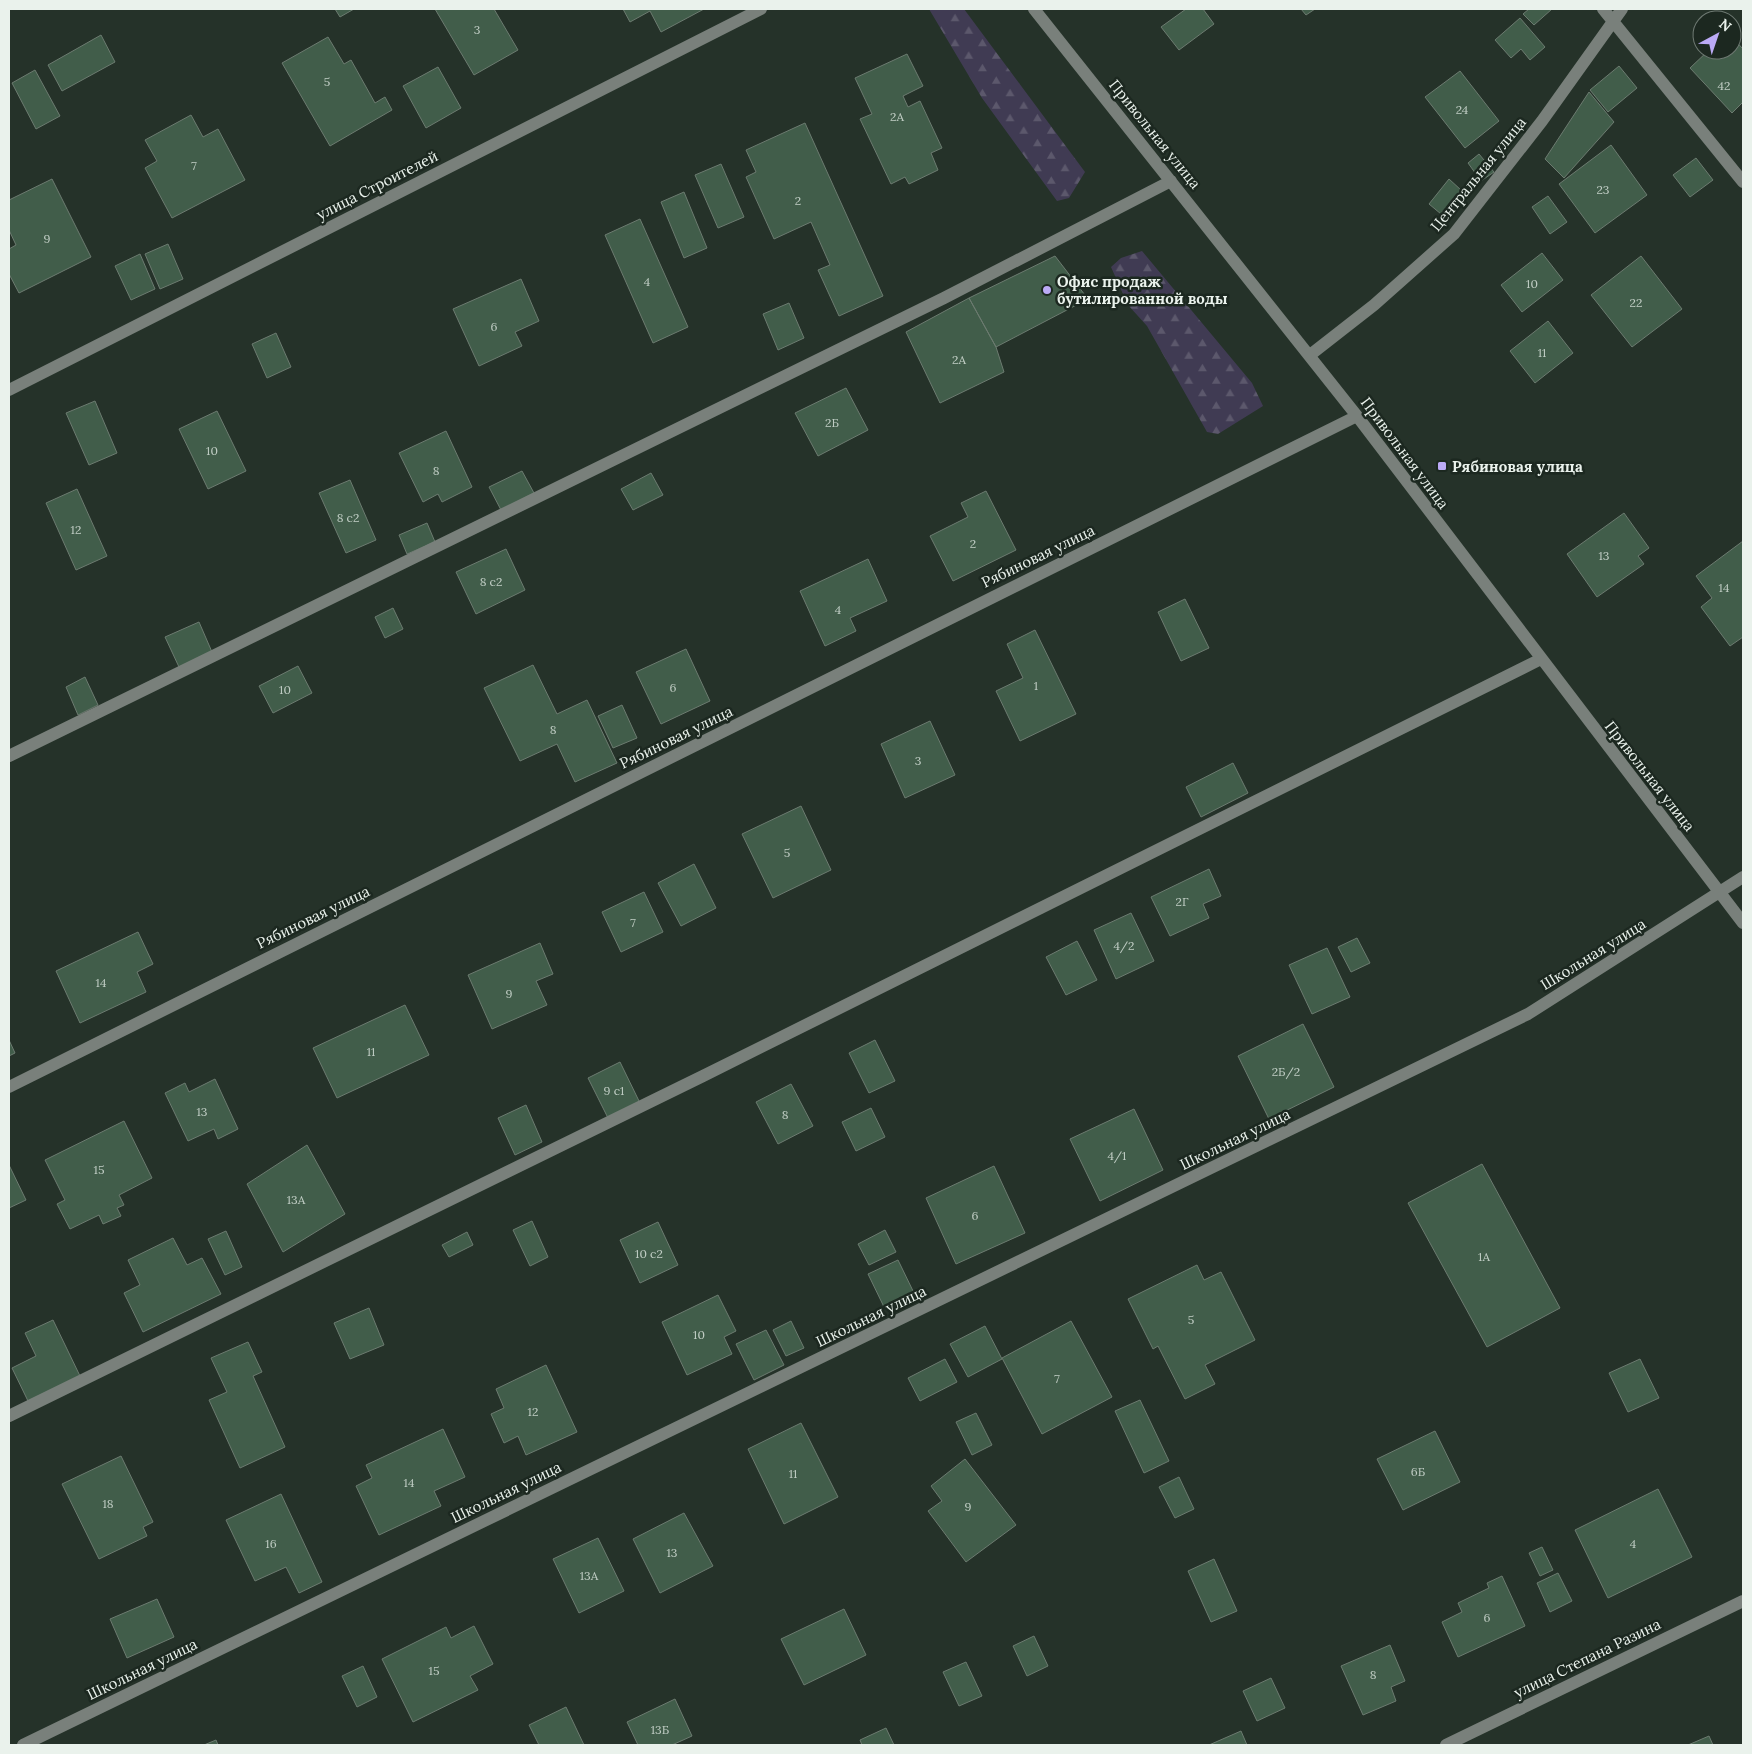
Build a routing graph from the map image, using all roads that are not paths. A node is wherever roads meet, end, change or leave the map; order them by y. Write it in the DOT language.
graph roads {
  1 [pos="761,9"];
  2 [pos="1034,9"];
  3 [pos="1603,9"];
  4 [pos="1622,9"];
  5 [pos="1613,22"];
  6 [pos="1171,181"];
  7 [pos="1743,182"];
  8 [pos="1310,355"];
  9 [pos="9,390"];
  10 [pos="1357,416"];
  11 [pos="1541,659"];
  12 [pos="9,756"];
  13 [pos="1743,877"];
  14 [pos="1721,894"];
  15 [pos="1743,922"];
  16 [pos="9,1087"];
  17 [pos="9,1416"];
  18 [pos="1743,1601"];
  19 [pos="23,1745"];
  20 [pos="1446,1745"];
  1 -- 9 [label="street, улица Строителей"];
  2 -- 6 [label="street, Привольная улица"];
  3 -- 5 [label="street"];
  4 -- 5 [label="street, Центральная улица"];
  5 -- 7 [label="street"];
  5 -- 8 [label="street, Центральная улица"];
  6 -- 8 [label="street, Привольная улица"];
  6 -- 12 [label="street"];
  8 -- 10 [label="street, Привольная улица"];
  10 -- 11 [label="street, Привольная улица"];
  10 -- 16 [label="street, Рябиновая улица"];
  11 -- 14 [label="street, Привольная улица"];
  11 -- 17 [label="street"];
  13 -- 14 [label="street, Школьная улица"];
  14 -- 15 [label="street, Привольная улица"];
  14 -- 19 [label="street, Школьная улица"];
  18 -- 20 [label="street, улица Степана Разина"];
}
